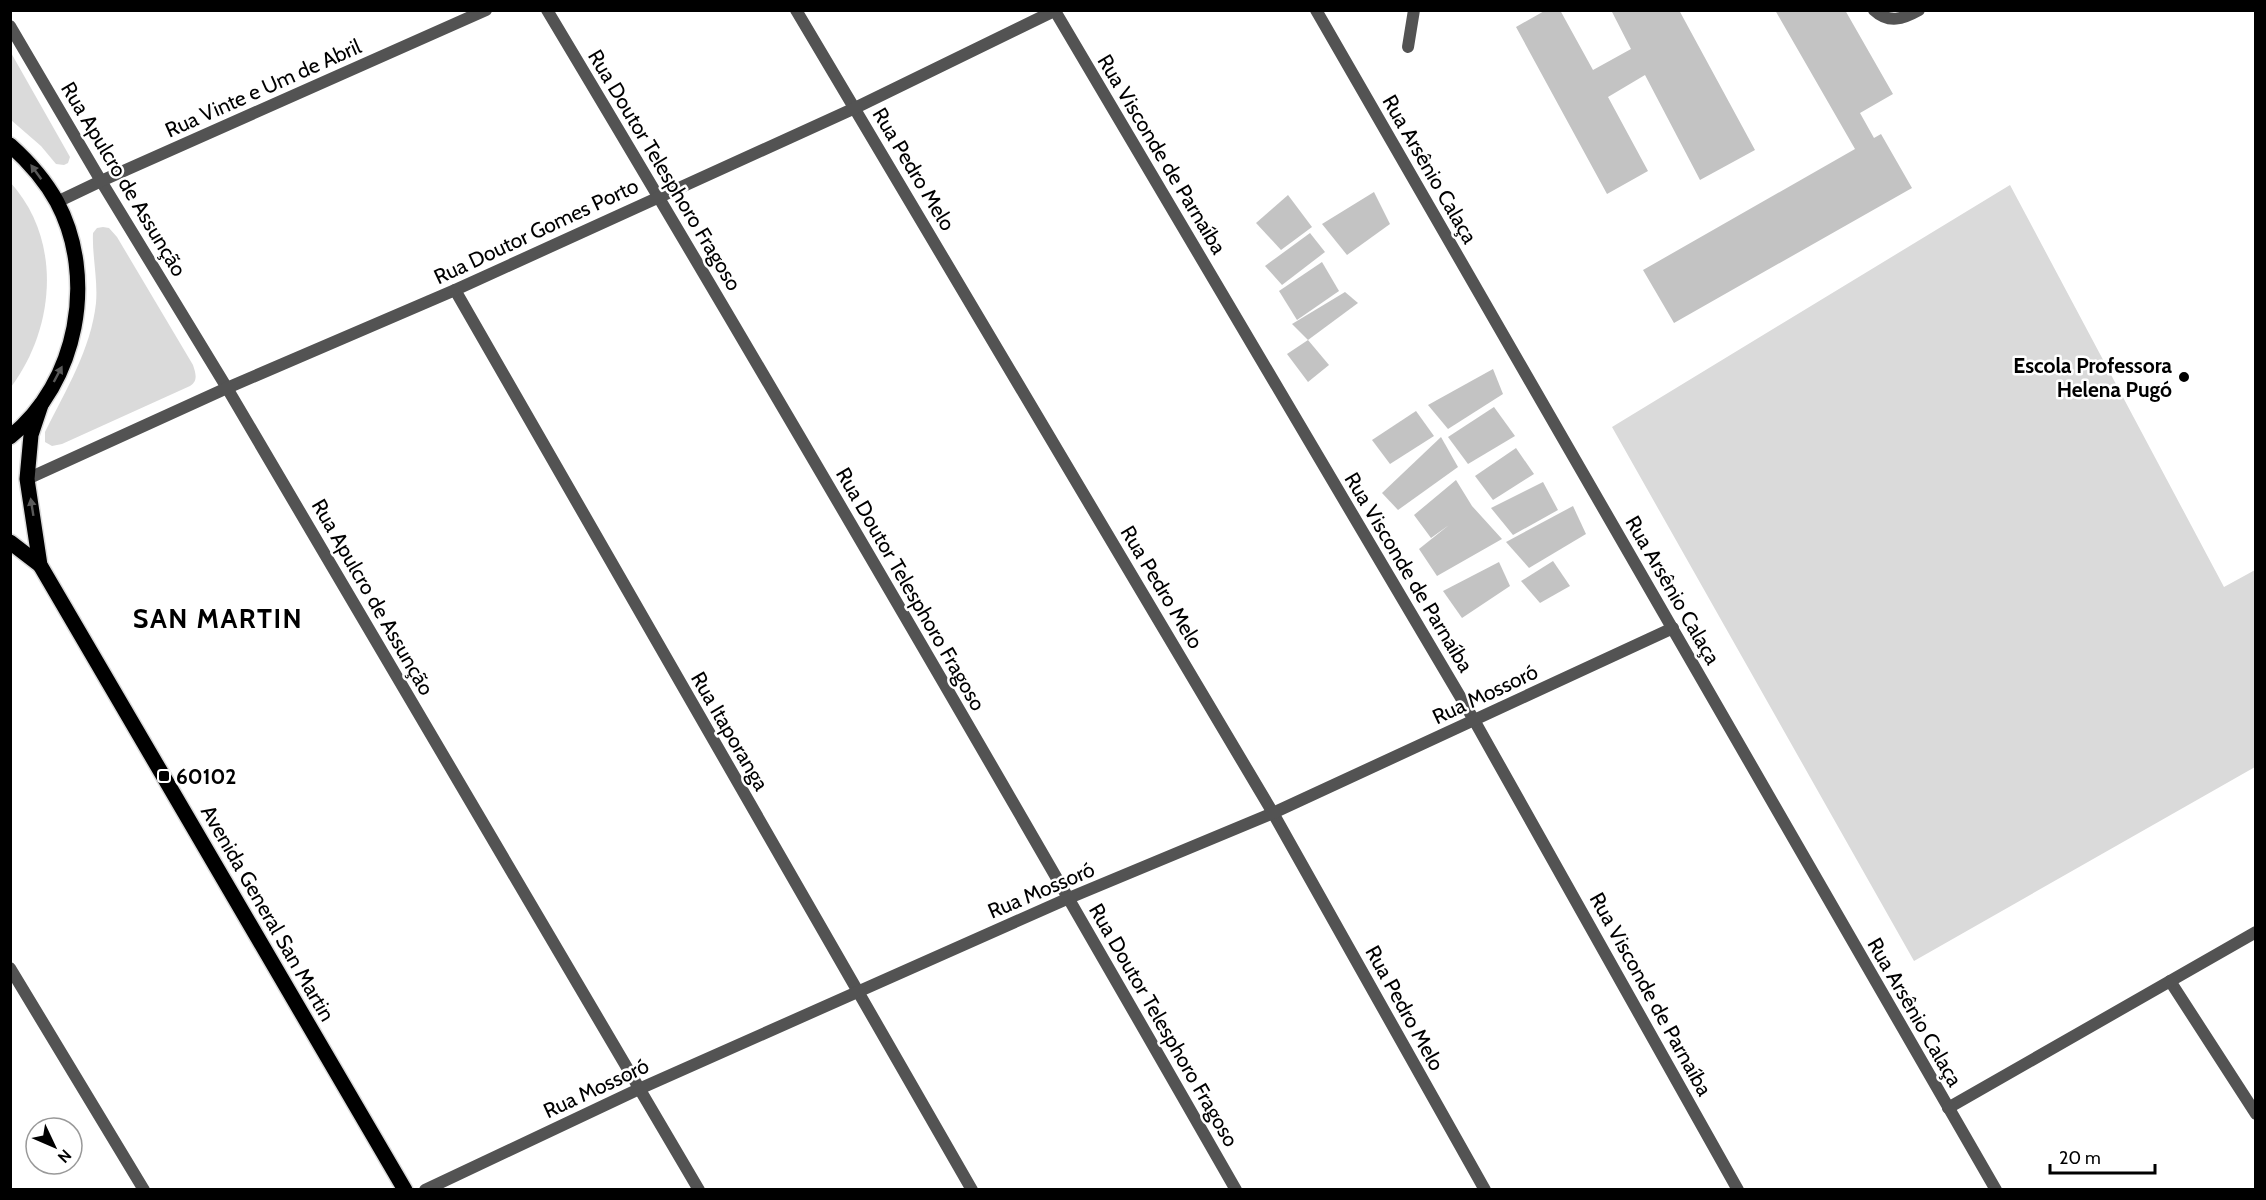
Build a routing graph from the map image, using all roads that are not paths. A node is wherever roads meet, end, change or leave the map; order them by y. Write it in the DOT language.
graph roads {
  1 [pos="486,10"];
  2 [pos="548,10"];
  3 [pos="796,10"];
  4 [pos="1316,10"];
  5 [pos="1414,10"];
  6 [pos="1874,10"];
  7 [pos="1919,10"];
  8 [pos="1056,11"];
  9 [pos="10,26"];
  10 [pos="1408,47"];
  11 [pos="855,108"];
  12 [pos="10,145"];
  13 [pos="101,181"];
  14 [pos="659,196"];
  15 [pos="57,202"];
  16 [pos="455,290"];
  17 [pos="227,388"];
  18 [pos="41,405"];
  19 [pos="10,437"];
  20 [pos="27,479"];
  21 [pos="10,542"];
  22 [pos="40,565"];
  23 [pos="1673,628"];
  24 [pos="1474,720"];
  25 [pos="1273,813"];
  26 [pos="1069,898"];
  27 [pos="2256,932"];
  28 [pos="10,968"];
  29 [pos="2170,981"];
  30 [pos="857,992"];
  31 [pos="639,1089"];
  32 [pos="1948,1108"];
  33 [pos="2256,1114"];
  34 [pos="144,1190"];
  35 [pos="405,1190"];
  36 [pos="425,1190"];
  37 [pos="699,1190"];
  38 [pos="972,1190"];
  39 [pos="1236,1190"];
  40 [pos="1485,1190"];
  41 [pos="1738,1190"];
  42 [pos="1996,1190"];
  1 -- 13 [label="street, Rua Vinte e Um de Abril"];
  2 -- 14 [label="street, Rua Doutor Telesphoro Fragoso"];
  3 -- 11 [label="street, Rua Pedro Melo"];
  4 -- 23 [label="street, Rua Arsênio Calaça"];
  5 -- 10 [label="street"];
  6 -- 7 [label="street"];
  8 -- 11 [label="street, Rua Doutor Gomes Porto"];
  8 -- 24 [label="street, Rua Visconde de Parnaíba"];
  9 -- 13 [label="street, Rua Apulcro de Assunção"];
  11 -- 14 [label="street, Rua Doutor Gomes Porto"];
  11 -- 25 [label="street, Rua Pedro Melo"];
  15 -- 12 [label="main road, one-way"];
  13 -- 15 [label="street, Rua Vinte e Um de Abril"];
  13 -- 17 [label="street, Rua Apulcro de Assunção"];
  14 -- 16 [label="street, Rua Doutor Gomes Porto"];
  14 -- 26 [label="street, Rua Doutor Telesphoro Fragoso"];
  18 -- 15 [label="main road, one-way"];
  16 -- 17 [label="street, Rua Doutor Gomes Porto"];
  16 -- 30 [label="street, Rua Itaporanga"];
  17 -- 20 [label="street, Rua Doutor Gomes Porto"];
  17 -- 31 [label="street, Rua Apulcro de Assunção"];
  18 -- 19 [label="main road"];
  18 -- 20 [label="main road, Avenida General San Martin"];
  22 -- 20 [label="main road, Avenida General San Martin, one-way"];
  21 -- 22 [label="main road, Avenida General San Martin"];
  22 -- 35 [label="main road, Avenida General San Martin"];
  23 -- 24 [label="street, Rua Mossoró"];
  23 -- 32 [label="street, Rua Arsênio Calaça"];
  24 -- 25 [label="street, Rua Mossoró"];
  24 -- 41 [label="street, Rua Visconde de Parnaíba"];
  25 -- 26 [label="street, Rua Mossoró"];
  25 -- 40 [label="street, Rua Pedro Melo"];
  26 -- 30 [label="street, Rua Mossoró"];
  26 -- 39 [label="street, Rua Doutor Telesphoro Fragoso"];
  27 -- 29 [label="street"];
  28 -- 34 [label="street"];
  29 -- 32 [label="street"];
  29 -- 33 [label="street"];
  30 -- 31 [label="street, Rua Mossoró"];
  30 -- 38 [label="street, Rua Itaporanga"];
  31 -- 36 [label="street, Rua Mossoró"];
  31 -- 37 [label="street, Rua Apulcro de Assunção"];
  32 -- 42 [label="street, Rua Arsênio Calaça"];
}
